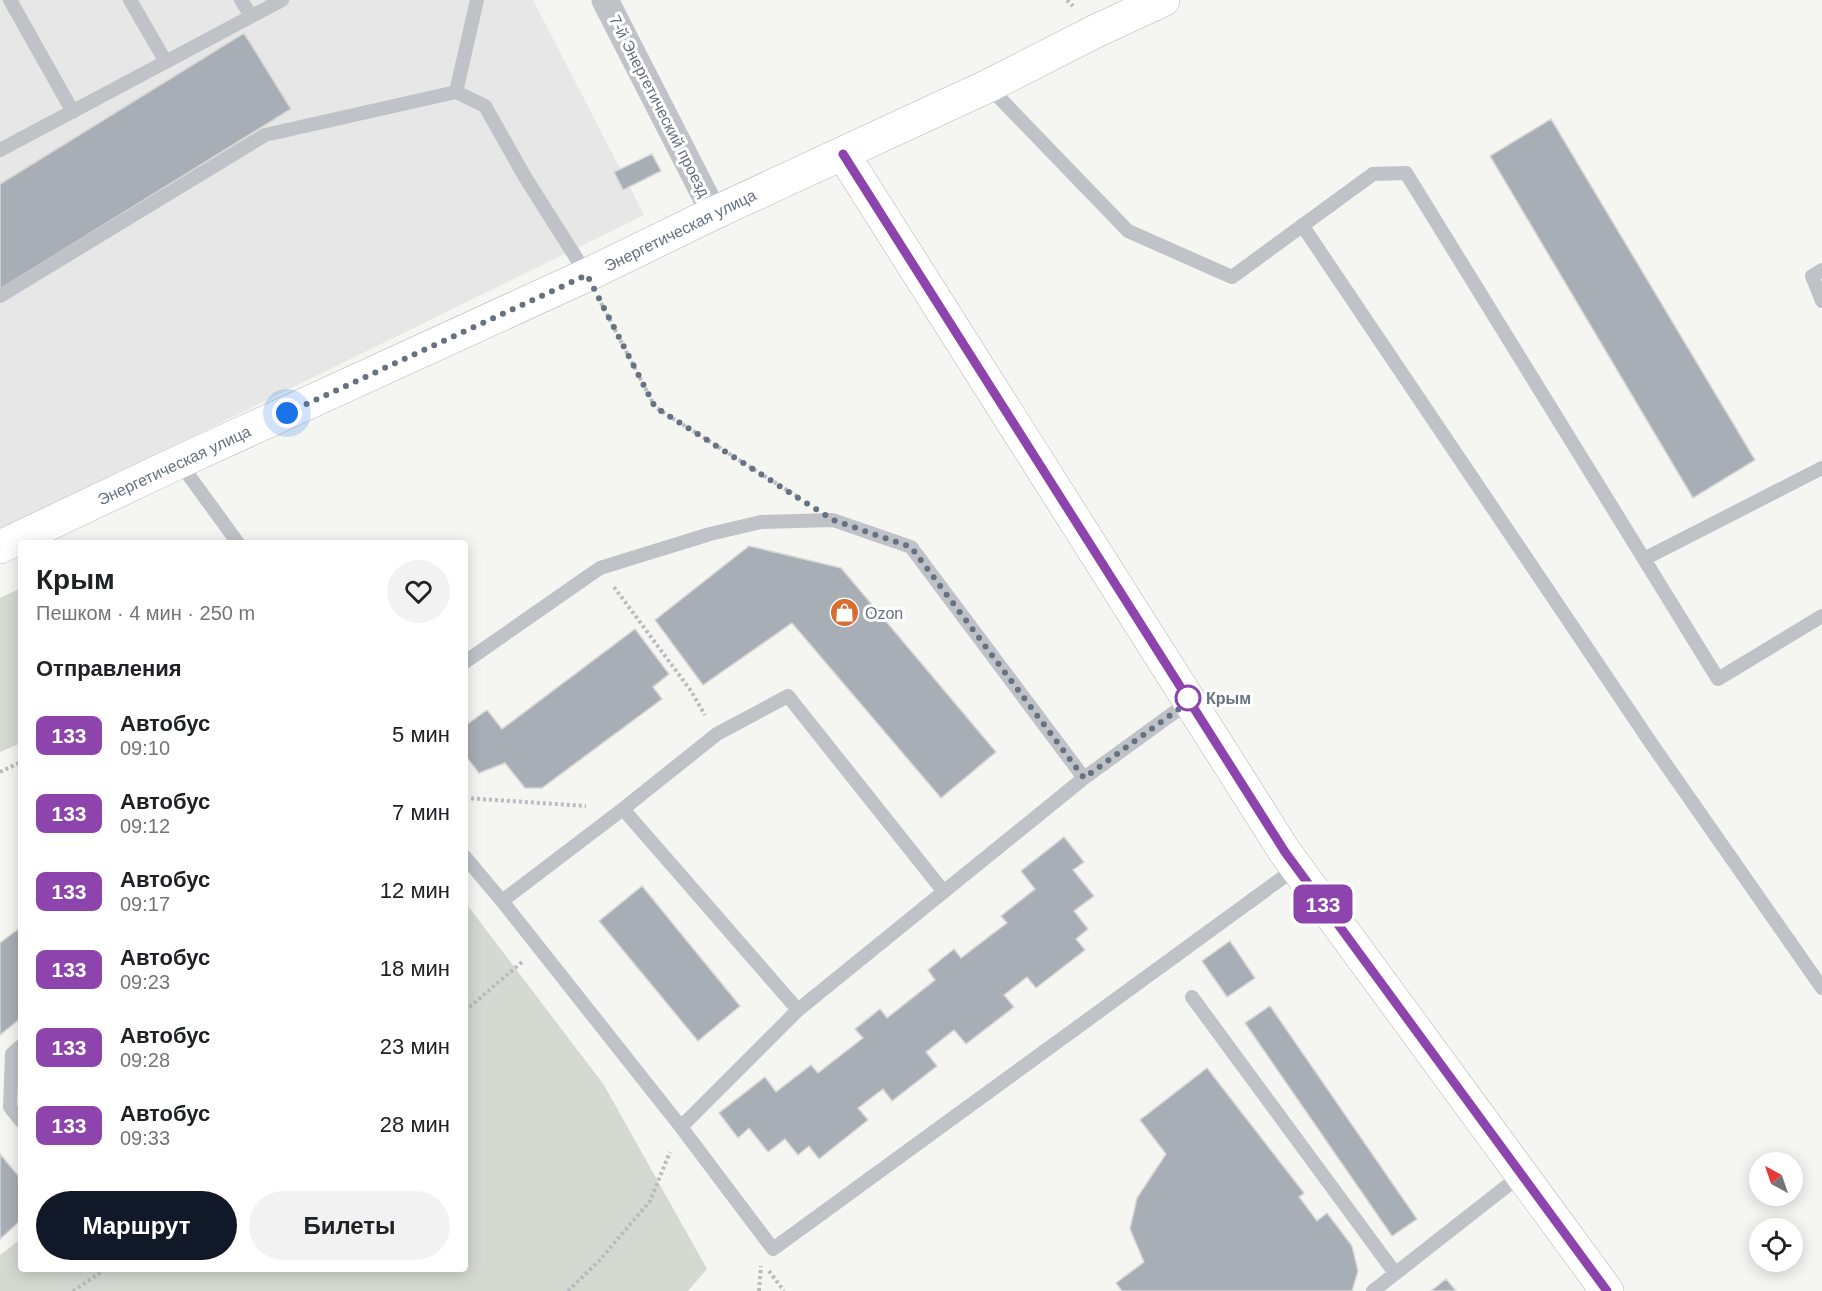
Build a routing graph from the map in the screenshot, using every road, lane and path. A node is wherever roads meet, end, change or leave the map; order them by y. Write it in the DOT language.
graph roads {
  1 [pos="10,0"];
  2 [pos="130,0"];
  3 [pos="241,0"];
  4 [pos="282,0"];
  5 [pos="477,0"];
  6 [pos="605,0"];
  7 [pos="1163,0"];
  8 [pos="250,16"];
  9 [pos="166,62"];
  10 [pos="988,86"];
  11 [pos="456,92"];
  12 [pos="73,112"];
  13 [pos="0,150"];
  14 [pos="843,154"];
  15 [pos="714,213"];
  16 [pos="1302,225"];
  17 [pos="1822,270"];
  18 [pos="587,275"];
  19 [pos="0,296"];
  20 [pos="1822,301"];
  21 [pos="179,462"];
  22 [pos="1822,468"];
  23 [pos="833,520"];
  24 [pos="236,540"];
  25 [pos="0,547"];
  26 [pos="1644,559"];
  27 [pos="600,568"];
  28 [pos="1822,616"];
  29 [pos="468,660"];
  30 [pos="691,691"];
  31 [pos="1190,701"];
  32 [pos="18,763"];
  33 [pos="0,772"];
  34 [pos="1084,778"];
  35 [pos="468,798"];
  36 [pos="623,809"];
  37 [pos="468,861"];
  38 [pos="1296,868"];
  39 [pos="944,892"];
  40 [pos="502,901"];
  41 [pos="538,948"];
  42 [pos="1822,988"];
  43 [pos="1192,997"];
  44 [pos="468,1008"];
  45 [pos="798,1010"];
  46 [pos="18,1049"];
  47 [pos="18,1117"];
  48 [pos="681,1127"];
  49 [pos="1521,1175"];
  50 [pos="761,1260"];
  51 [pos="102,1272"];
  52 [pos="1395,1273"];
  53 [pos="73,1291"];
  54 [pos="568,1291"];
  55 [pos="784,1291"];
  56 [pos="1373,1291"];
  57 [pos="1607,1291"];
  1 -- 12 [label="lane"];
  2 -- 9 [label="lane"];
  3 -- 8 [label="lane"];
  4 -- 8 [label="lane"];
  5 -- 11 [label="lane"];
  6 -- 15 [label="street, 7-й Энергетический проезд"];
  7 -- 10 [label="main road, Энергетическая улица"];
  8 -- 9 [label="lane"];
  9 -- 12 [label="lane"];
  10 -- 14 [label="main road, Энергетическая улица"];
  10 -- 16 [label="lane"];
  11 -- 18 [label="lane"];
  11 -- 19 [label="lane"];
  12 -- 13 [label="lane"];
  14 -- 15 [label="main road, Энергетическая улица"];
  14 -- 31 [label="main road"];
  15 -- 18 [label="main road, Энергетическая улица"];
  16 -- 26 [label="lane"];
  16 -- 42 [label="lane"];
  17 -- 20 [label="lane"];
  18 -- 21 [label="main road, Энергетическая улица"];
  18 -- 23 [label="path"];
  21 -- 24 [label="lane"];
  21 -- 25 [label="main road, Энергетическая улица"];
  22 -- 26 [label="lane"];
  23 -- 27 [label="lane"];
  23 -- 34 [label="lane"];
  26 -- 28 [label="lane"];
  27 -- 29 [label="lane"];
  27 -- 30 [label="path"];
  31 -- 34 [label="lane"];
  31 -- 38 [label="main road"];
  32 -- 33 [label="path"];
  34 -- 39 [label="lane"];
  35 -- 36 [label="path"];
  36 -- 39 [label="lane"];
  36 -- 40 [label="lane"];
  36 -- 45 [label="lane"];
  37 -- 40 [label="lane"];
  38 -- 48 [label="lane"];
  38 -- 49 [label="main road"];
  39 -- 45 [label="lane"];
  40 -- 41 [label="lane"];
  41 -- 44 [label="path"];
  41 -- 48 [label="lane"];
  43 -- 52 [label="lane"];
  45 -- 48 [label="lane"];
  46 -- 47 [label="lane"];
  48 -- 54 [label="path"];
  49 -- 52 [label="lane"];
  49 -- 57 [label="main road"];
  50 -- 55 [label="path"];
  51 -- 53 [label="path"];
  52 -- 56 [label="lane"];
}
